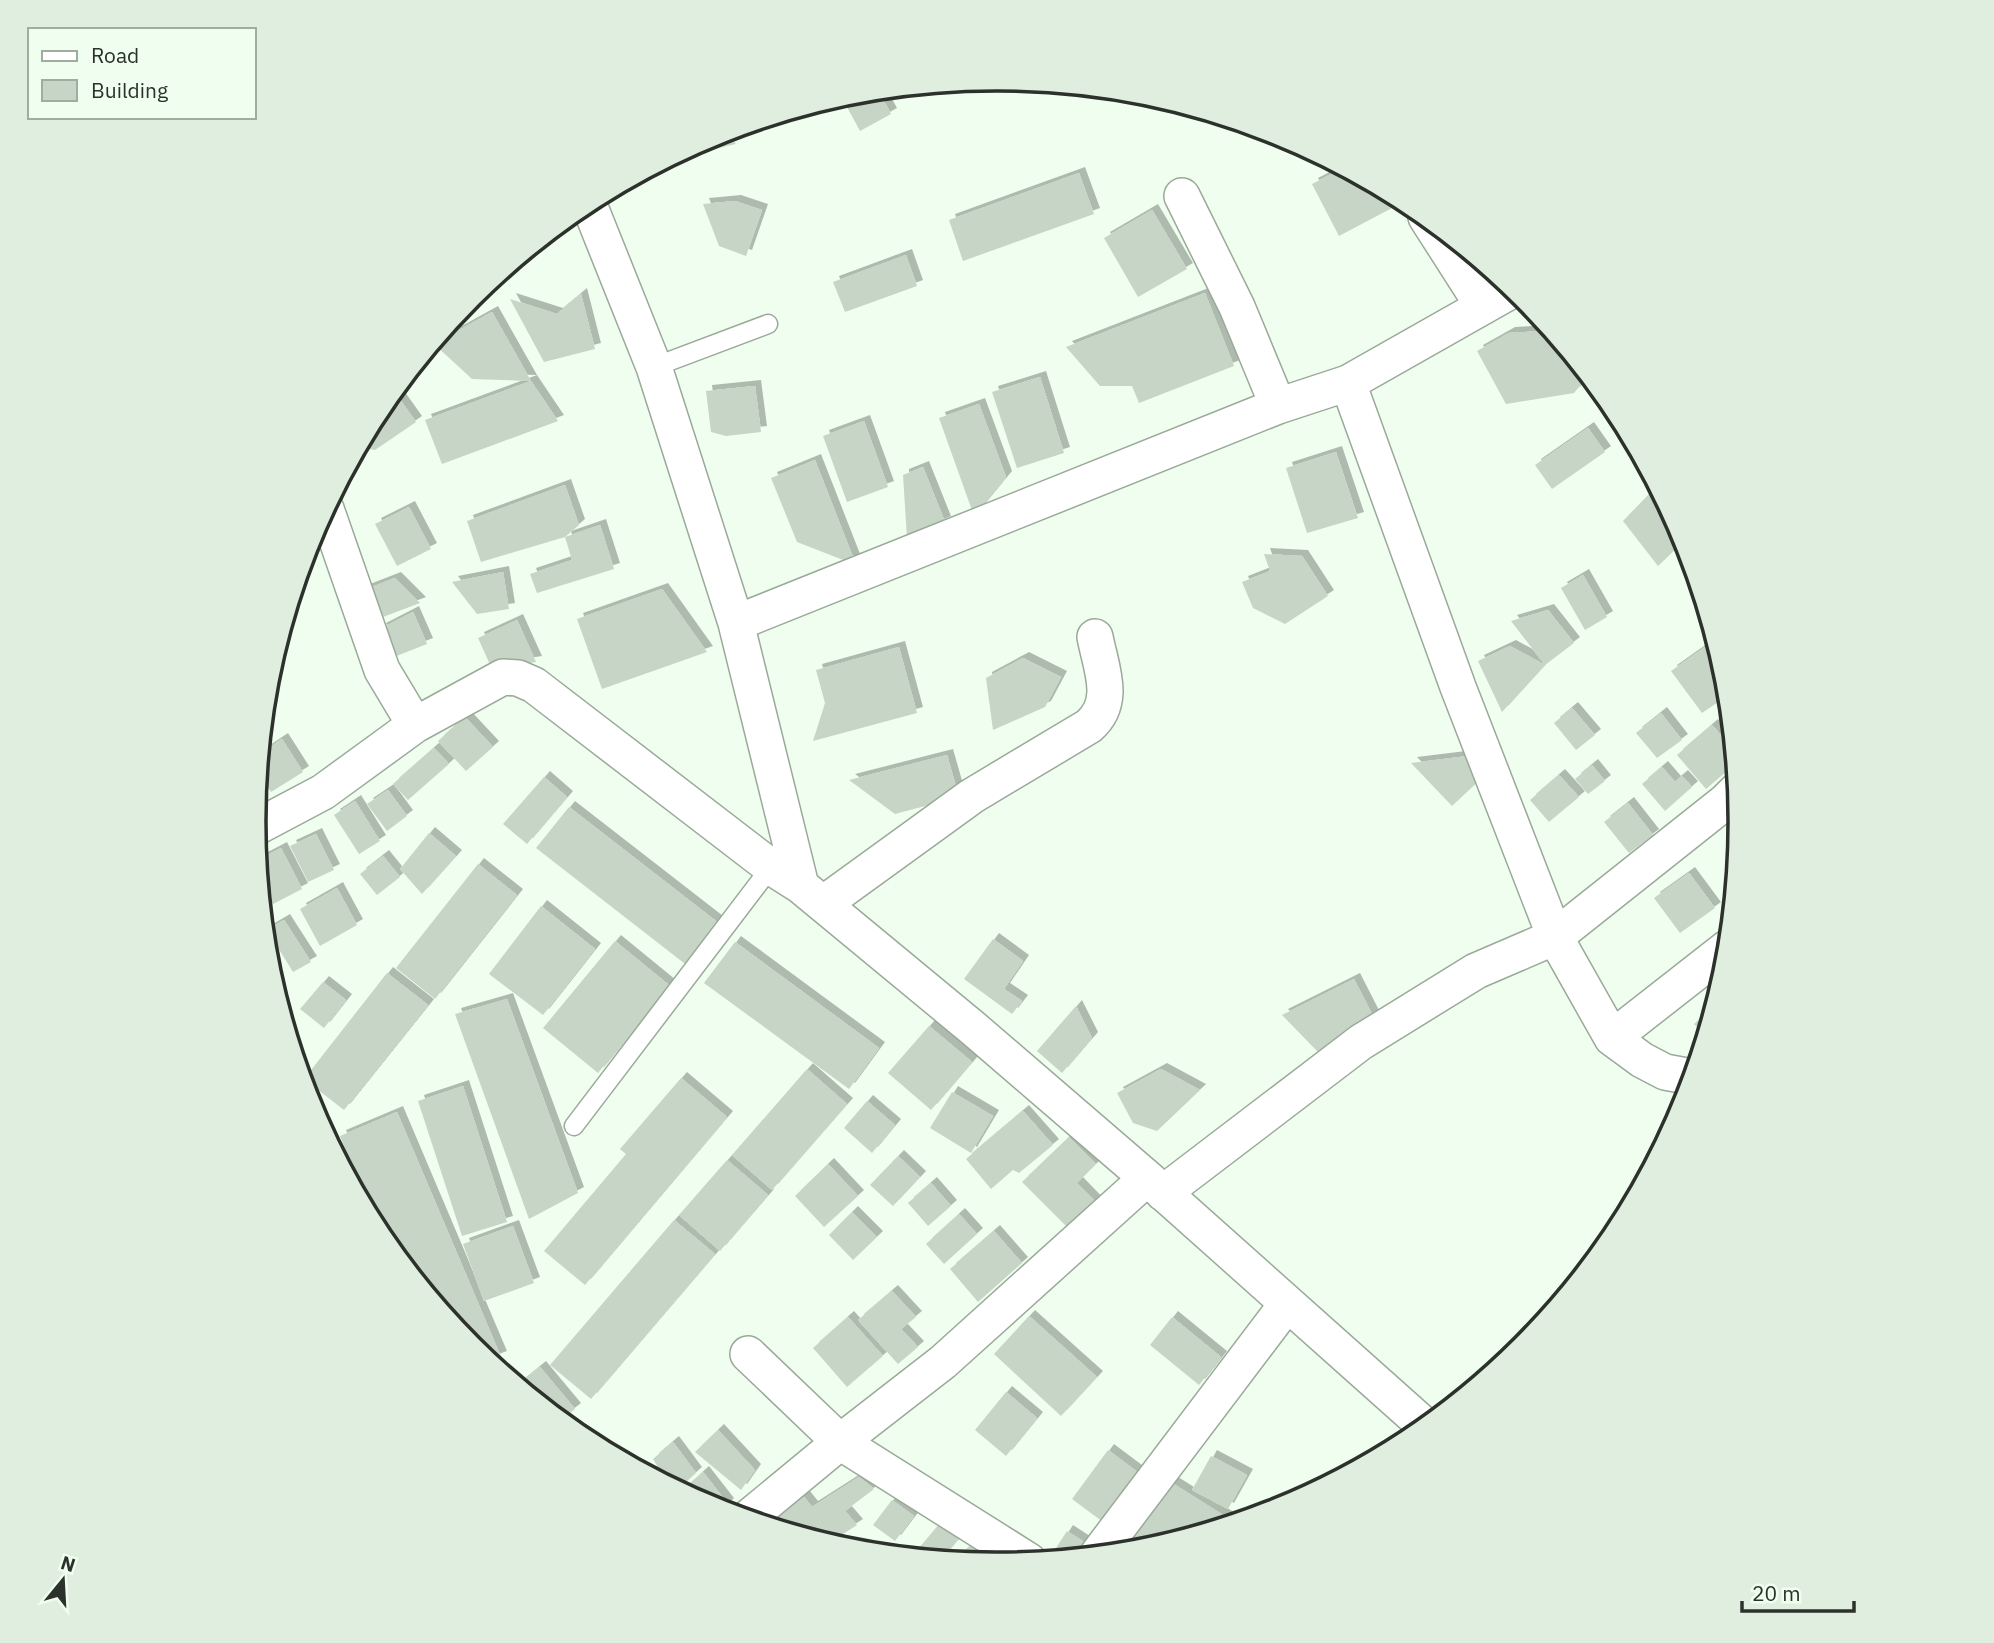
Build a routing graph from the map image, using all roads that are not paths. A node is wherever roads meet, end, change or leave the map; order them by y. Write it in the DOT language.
graph roads {
  1 [pos="1182,196"];
  2 [pos="592,213"];
  3 [pos="1442,242"];
  4 [pos="1503,295"];
  5 [pos="1482,306"];
  6 [pos="768,324"];
  7 [pos="654,367"];
  8 [pos="1348,383"];
  9 [pos="1278,406"];
  10 [pos="331,523"];
  11 [pos="736,623"];
  12 [pos="1095,637"];
  13 [pos="415,724"];
  14 [pos="1727,800"];
  15 [pos="266,822"];
  16 [pos="771,867"];
  17 [pos="812,895"];
  18 [pos="1555,937"];
  19 [pos="1714,958"];
  20 [pos="1612,1038"];
  21 [pos="1682,1075"];
  22 [pos="574,1126"];
  23 [pos="1155,1185"];
  24 [pos="1287,1304"];
  25 [pos="748,1354"];
  26 [pos="1417,1419"];
  27 [pos="840,1442"];
  28 [pos="756,1511"];
  29 [pos="1106,1544"];
  30 [pos="1011,1551"];
  1 -- 9 [label="street"];
  2 -- 7 [label="street"];
  3 -- 5 [label="street"];
  4 -- 5 [label="street"];
  5 -- 8 [label="street"];
  6 -- 7 [label="lane"];
  7 -- 11 [label="street"];
  8 -- 9 [label="street"];
  8 -- 18 [label="street"];
  9 -- 11 [label="street"];
  10 -- 13 [label="street"];
  11 -- 17 [label="street"];
  12 -- 17 [label="street"];
  13 -- 15 [label="street"];
  13 -- 16 [label="street"];
  14 -- 18 [label="street"];
  16 -- 17 [label="street"];
  16 -- 22 [label="lane"];
  17 -- 23 [label="street"];
  18 -- 20 [label="street"];
  18 -- 23 [label="street"];
  19 -- 20 [label="street"];
  20 -- 21 [label="street"];
  23 -- 24 [label="street"];
  23 -- 27 [label="street"];
  24 -- 26 [label="street"];
  24 -- 29 [label="street"];
  25 -- 27 [label="street"];
  27 -- 28 [label="street"];
  27 -- 30 [label="street"];
}
